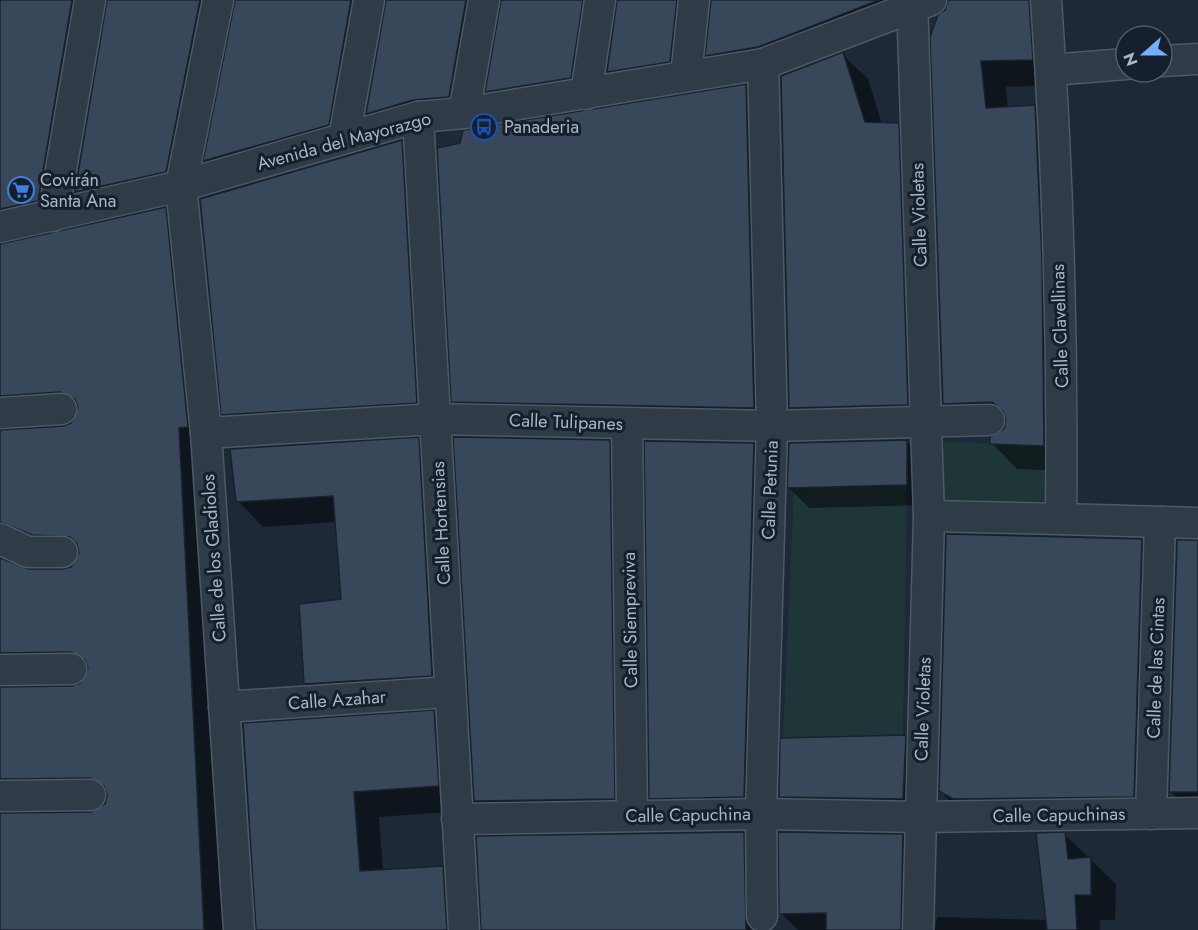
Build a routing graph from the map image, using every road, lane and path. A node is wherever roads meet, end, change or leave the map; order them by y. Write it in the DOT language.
graph roads {
  1 [pos="90,0"];
  2 [pos="218,0"];
  3 [pos="369,0"];
  4 [pos="484,0"];
  5 [pos="600,0"];
  6 [pos="693,0"];
  7 [pos="1046,0"];
  8 [pos="918,3"];
  9 [pos="1198,59"];
  10 [pos="1174,60"];
  11 [pos="763,64"];
  12 [pos="1114,65"];
  13 [pos="1051,70"];
  14 [pos="687,76"];
  15 [pos="586,94"];
  16 [pos="464,113"];
  17 [pos="418,117"];
  18 [pos="344,138"];
  19 [pos="181,186"];
  20 [pos="52,216"];
  21 [pos="0,227"];
  22 [pos="61,410"];
  23 [pos="0,413"];
  24 [pos="435,418"];
  25 [pos="989,420"];
  26 [pos="927,422"];
  27 [pos="627,424"];
  28 [pos="772,426"];
  29 [pos="206,433"];
  30 [pos="929,516"];
  31 [pos="1061,519"];
  32 [pos="1160,522"];
  33 [pos="1198,522"];
  34 [pos="0,538"];
  35 [pos="62,552"];
  36 [pos="71,669"];
  37 [pos="0,670"];
  38 [pos="450,692"];
  39 [pos="224,707"];
  40 [pos="90,795"];
  41 [pos="0,796"];
  42 [pos="1198,813"];
  43 [pos="761,814"];
  44 [pos="1151,814"];
  45 [pos="632,815"];
  46 [pos="920,817"];
  47 [pos="457,819"];
  48 [pos="762,916"];
  49 [pos="239,930"];
  50 [pos="464,930"];
  51 [pos="918,930"];
  1 -- 20 [label="street"];
  2 -- 19 [label="street, Calle de los Gladiolos"];
  3 -- 18 [label="street"];
  4 -- 16 [label="street"];
  5 -- 15 [label="street"];
  6 -- 14 [label="street"];
  7 -- 13 [label="street, Calle Clavellinas"];
  8 -- 11 [label="street, Avenida del Mayorazgo"];
  8 -- 26 [label="street, Calle Violetas"];
  9 -- 10 [label="street"];
  11 -- 14 [label="street, Avenida del Mayorazgo"];
  11 -- 28 [label="street, Calle Petunia"];
  12 -- 13 [label="street"];
  13 -- 31 [label="street, Calle Clavellinas"];
  14 -- 15 [label="street, Avenida del Mayorazgo"];
  15 -- 16 [label="street, Avenida del Mayorazgo"];
  16 -- 17 [label="street, Avenida del Mayorazgo"];
  17 -- 18 [label="street, Avenida del Mayorazgo"];
  17 -- 24 [label="street, Calle Hortensias"];
  18 -- 19 [label="street, Avenida del Mayorazgo"];
  19 -- 20 [label="street, Avenida del Mayorazgo"];
  19 -- 29 [label="street, Calle de los Gladiolos"];
  20 -- 21 [label="street, Avenida del Mayorazgo"];
  22 -- 23 [label="street"];
  24 -- 27 [label="street, Calle Tulipanes"];
  24 -- 29 [label="street, Calle Tulipanes"];
  24 -- 38 [label="street, Calle Hortensias"];
  25 -- 26 [label="street"];
  26 -- 28 [label="street, Calle Tulipanes"];
  26 -- 30 [label="street, Calle Violetas"];
  27 -- 28 [label="street, Calle Tulipanes"];
  27 -- 45 [label="street, Calle Siempreviva"];
  28 -- 43 [label="street, Calle Petunia"];
  29 -- 39 [label="street, Calle de los Gladiolos"];
  30 -- 31 [label="street"];
  30 -- 46 [label="street, Calle Violetas"];
  31 -- 32 [label="street"];
  32 -- 33 [label="street"];
  32 -- 44 [label="street, Calle de las Cintas"];
  34 -- 35 [label="street"];
  36 -- 37 [label="street"];
  38 -- 39 [label="street, Calle Azahar"];
  38 -- 47 [label="street, Calle Hortensias"];
  39 -- 49 [label="street, Calle de los Gladiolos"];
  40 -- 41 [label="street"];
  42 -- 44 [label="street, Calle Capuchinas"];
  43 -- 45 [label="street, Calle Capuchina"];
  43 -- 46 [label="street, Calle Capuchina"];
  43 -- 48 [label="street, Calle Petunia"];
  44 -- 46 [label="street, Calle Capuchinas"];
  45 -- 47 [label="street, Calle Capuchina"];
  46 -- 51 [label="street, Calle Violetas"];
  47 -- 50 [label="street, Calle Hortensias"];
}
